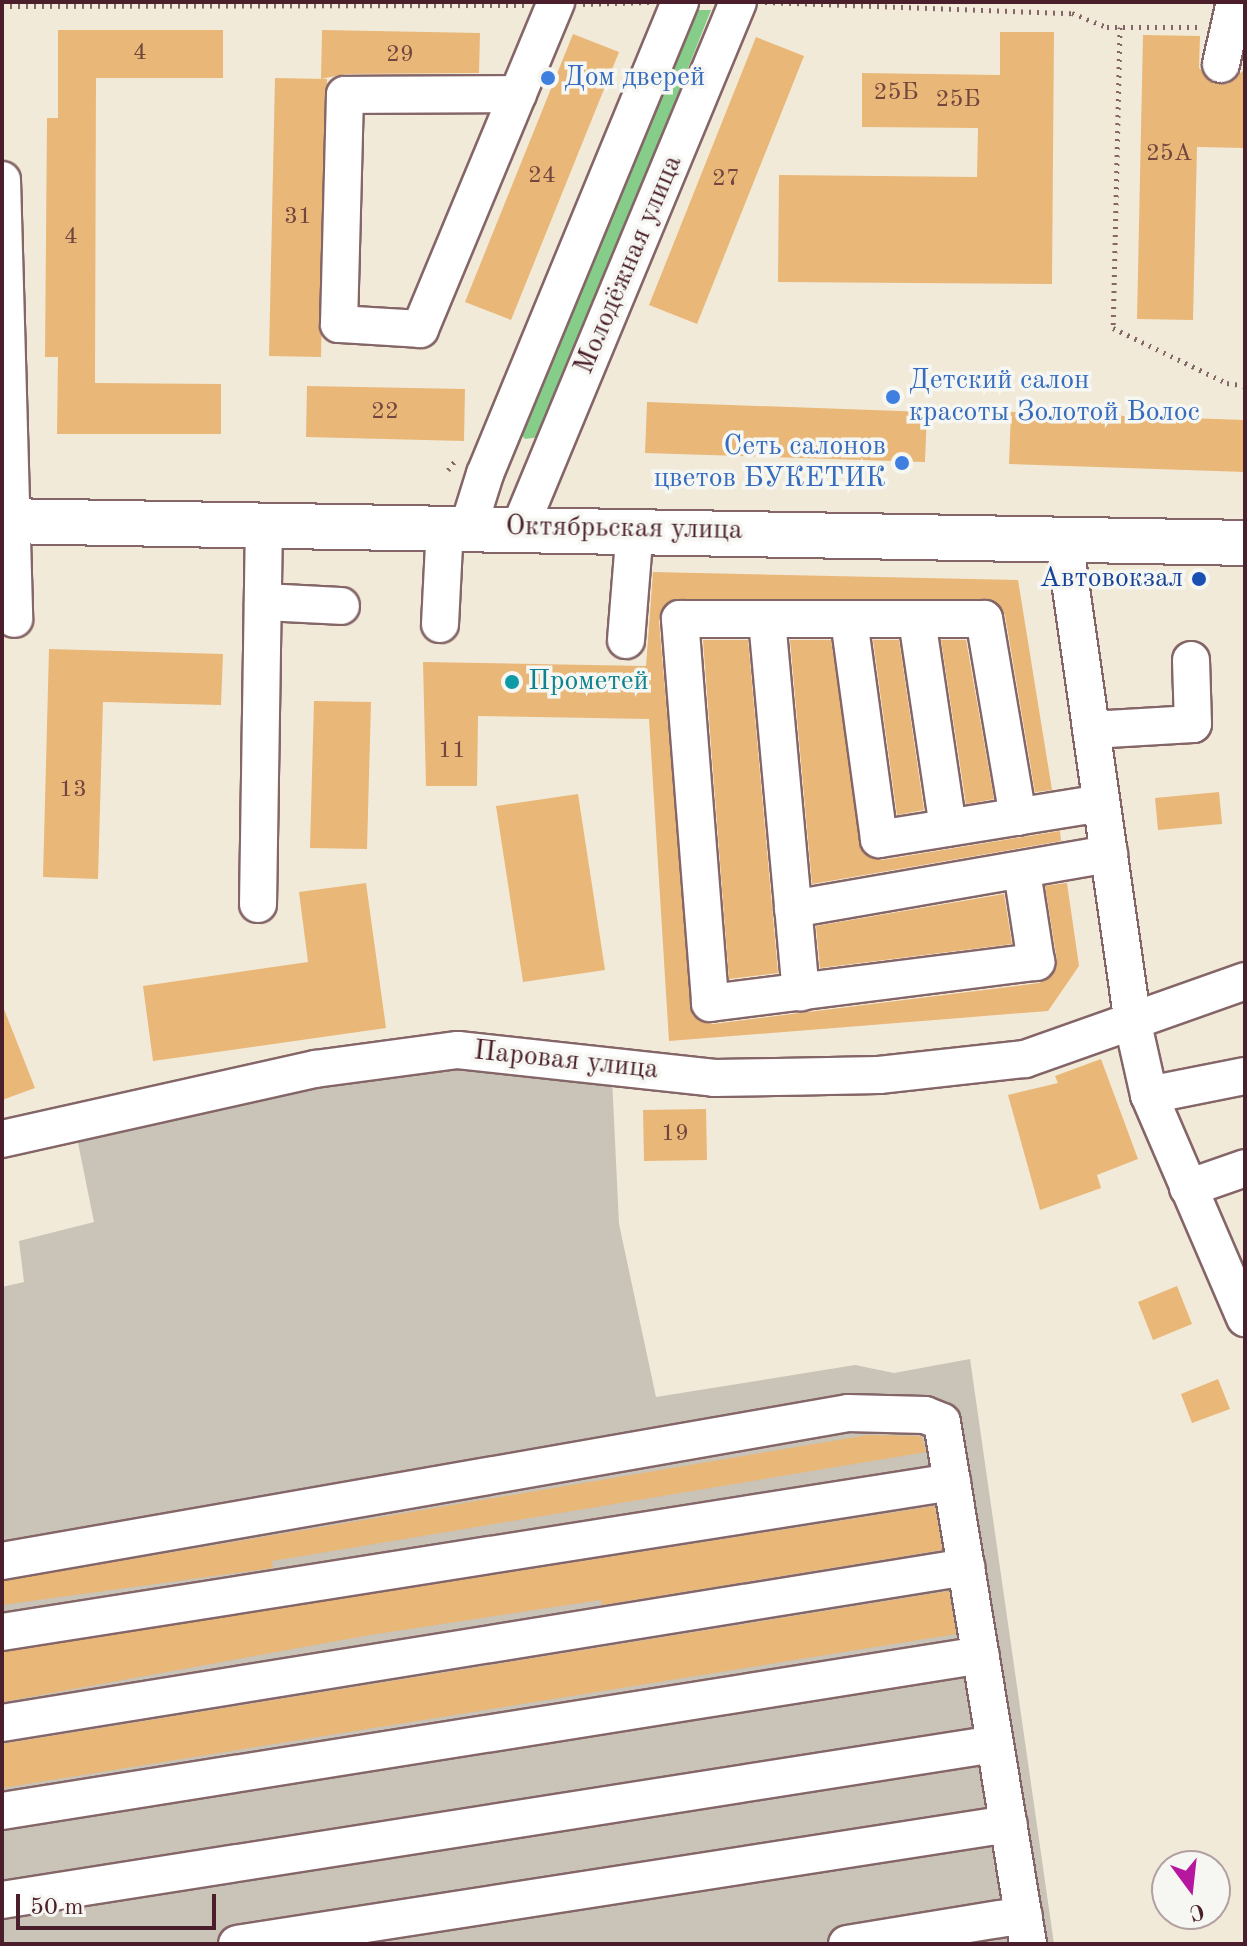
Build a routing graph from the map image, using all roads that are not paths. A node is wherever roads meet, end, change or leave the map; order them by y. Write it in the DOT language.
graph roads {
  1 [pos="680,2"];
  2 [pos="738,2"];
  3 [pos="556,3"];
  4 [pos="1232,15"];
  5 [pos="1221,64"];
  6 [pos="518,94"];
  7 [pos="2,180"];
  8 [pos="8,521"];
  9 [pos="264,525"];
  10 [pos="457,526"];
  11 [pos="520,527"];
  12 [pos="635,529"];
  13 [pos="1064,539"];
  14 [pos="1245,543"];
  15 [pos="263,602"];
  16 [pos="341,606"];
  17 [pos="14,619"];
  18 [pos="767,620"];
  19 [pos="849,620"];
  20 [pos="917,620"];
  21 [pos="440,624"];
  22 [pos="626,640"];
  23 [pos="1191,660"];
  24 [pos="1091,730"];
  25 [pos="1101,803"];
  26 [pos="1018,817"];
  27 [pos="948,828"];
  28 [pos="1109,854"];
  29 [pos="1022,872"];
  30 [pos="258,904"];
  31 [pos="793,909"];
  32 [pos="1245,981"];
  33 [pos="801,992"];
  34 [pos="1133,1024"];
  35 [pos="1245,1076"];
  36 [pos="1149,1095"];
  37 [pos="2,1139"];
  38 [pos="1245,1168"];
  39 [pos="1188,1188"];
  40 [pos="1245,1318"];
  41 [pos="952,1482"];
  42 [pos="2,1561"];
  43 [pos="966,1567"];
  44 [pos="2,1632"];
  45 [pos="981,1655"];
  46 [pos="2,1723"];
  47 [pos="995,1744"];
  48 [pos="2,1811"];
  49 [pos="1009,1824"];
  50 [pos="2,1900"];
  51 [pos="1026,1929"];
  52 [pos="237,1944"];
  53 [pos="847,1944"];
  1 -- 10 [label="street, Молодёжная улица"];
  2 -- 11 [label="street, Молодёжная улица"];
  3 -- 6 [label="street"];
  4 -- 5 [label="street"];
  6 -- 6 [label="street"];
  7 -- 8 [label="street"];
  8 -- 9 [label="main road, Октябрьская улица"];
  8 -- 17 [label="street"];
  9 -- 10 [label="main road, Октябрьская улица"];
  9 -- 15 [label="street"];
  10 -- 11 [label="main road, Октябрьская улица"];
  10 -- 21 [label="street, Молодёжная улица"];
  11 -- 12 [label="main road, Октябрьская улица"];
  12 -- 13 [label="main road, Октябрьская улица"];
  12 -- 22 [label="street"];
  13 -- 14 [label="main road, Октябрьская улица"];
  13 -- 24 [label="street"];
  15 -- 16 [label="street"];
  15 -- 30 [label="street"];
  18 -- 19 [label="street"];
  18 -- 31 [label="street"];
  18 -- 33 [label="street"];
  19 -- 20 [label="street"];
  19 -- 27 [label="street"];
  20 -- 26 [label="street"];
  20 -- 27 [label="street"];
  23 -- 24 [label="street"];
  24 -- 25 [label="street"];
  25 -- 26 [label="street"];
  25 -- 28 [label="street"];
  26 -- 27 [label="street"];
  28 -- 29 [label="street"];
  28 -- 34 [label="street"];
  29 -- 31 [label="street"];
  29 -- 33 [label="street"];
  31 -- 33 [label="street"];
  32 -- 34 [label="street, Паровая улица"];
  34 -- 36 [label="street"];
  34 -- 37 [label="street, Паровая улица"];
  35 -- 36 [label="street"];
  36 -- 39 [label="street"];
  38 -- 39 [label="street"];
  39 -- 40 [label="street"];
  41 -- 42 [label="street"];
  41 -- 43 [label="street"];
  41 -- 44 [label="street"];
  43 -- 45 [label="street"];
  43 -- 46 [label="street"];
  45 -- 47 [label="street"];
  45 -- 48 [label="street"];
  47 -- 49 [label="street"];
  47 -- 50 [label="street"];
  49 -- 51 [label="street"];
  49 -- 52 [label="street"];
  51 -- 53 [label="street"];
}
